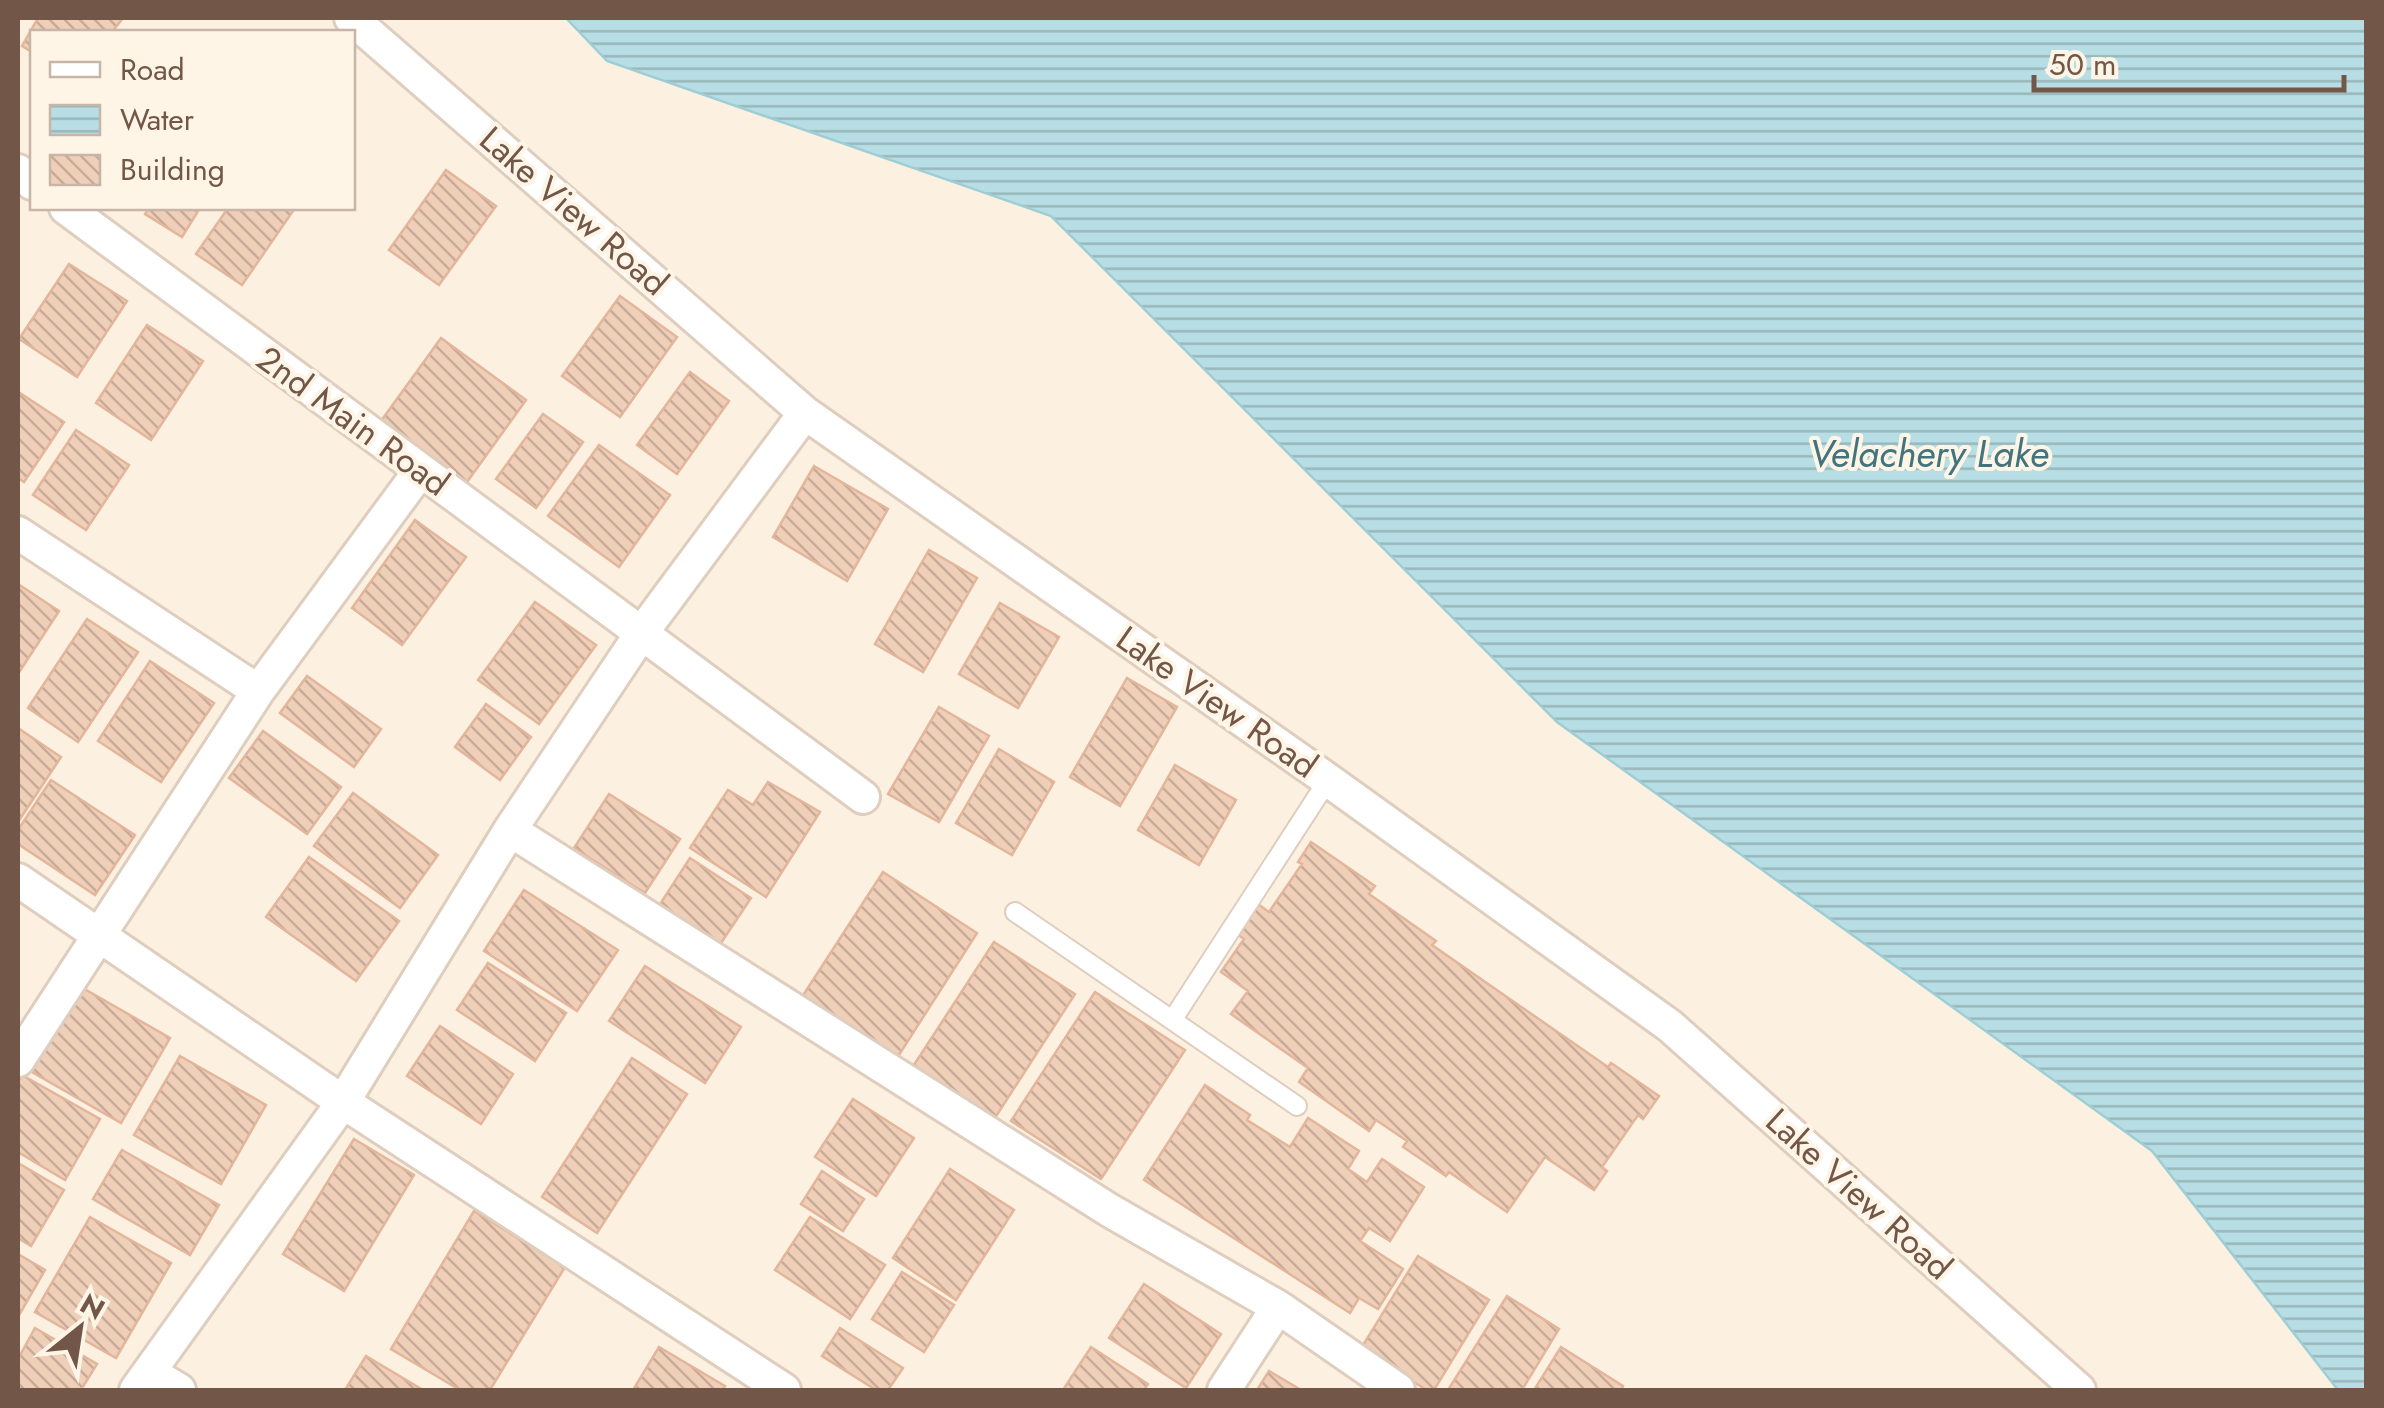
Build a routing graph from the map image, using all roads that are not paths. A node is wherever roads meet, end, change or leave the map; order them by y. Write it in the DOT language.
graph roads {
  1 [pos="352,18"];
  2 [pos="69,210"];
  3 [pos="805,413"];
  4 [pos="420,471"];
  5 [pos="18,534"];
  6 [pos="643,631"];
  7 [pos="258,691"];
  8 [pos="1328,780"];
  9 [pos="864,796"];
  10 [pos="510,830"];
  11 [pos="18,880"];
  12 [pos="1015,912"];
  13 [pos="100,934"];
  14 [pos="1173,1019"];
  15 [pos="18,1060"];
  16 [pos="342,1102"];
  17 [pos="1297,1106"];
  18 [pos="1278,1307"];
  19 [pos="142,1381"];
  20 [pos="179,1390"];
  21 [pos="784,1390"];
  22 [pos="1224,1390"];
  23 [pos="1398,1390"];
  24 [pos="2079,1390"];
  1 -- 3 [label="street, Lake View Road"];
  2 -- 4 [label="street, 2nd Main Road"];
  3 -- 6 [label="street"];
  3 -- 8 [label="street, Lake View Road"];
  4 -- 6 [label="street, 2nd Main Road"];
  4 -- 7 [label="street"];
  5 -- 7 [label="street"];
  6 -- 9 [label="street, 2nd Main Road"];
  6 -- 10 [label="street"];
  7 -- 13 [label="street"];
  8 -- 14 [label="lane"];
  8 -- 24 [label="street, Lake View Road"];
  10 -- 16 [label="street"];
  10 -- 18 [label="street"];
  11 -- 13 [label="street"];
  12 -- 14 [label="lane"];
  13 -- 15 [label="street"];
  13 -- 16 [label="street"];
  14 -- 17 [label="lane"];
  16 -- 19 [label="street"];
  16 -- 21 [label="street"];
  18 -- 22 [label="street"];
  18 -- 23 [label="street"];
  19 -- 20 [label="street"];
}
